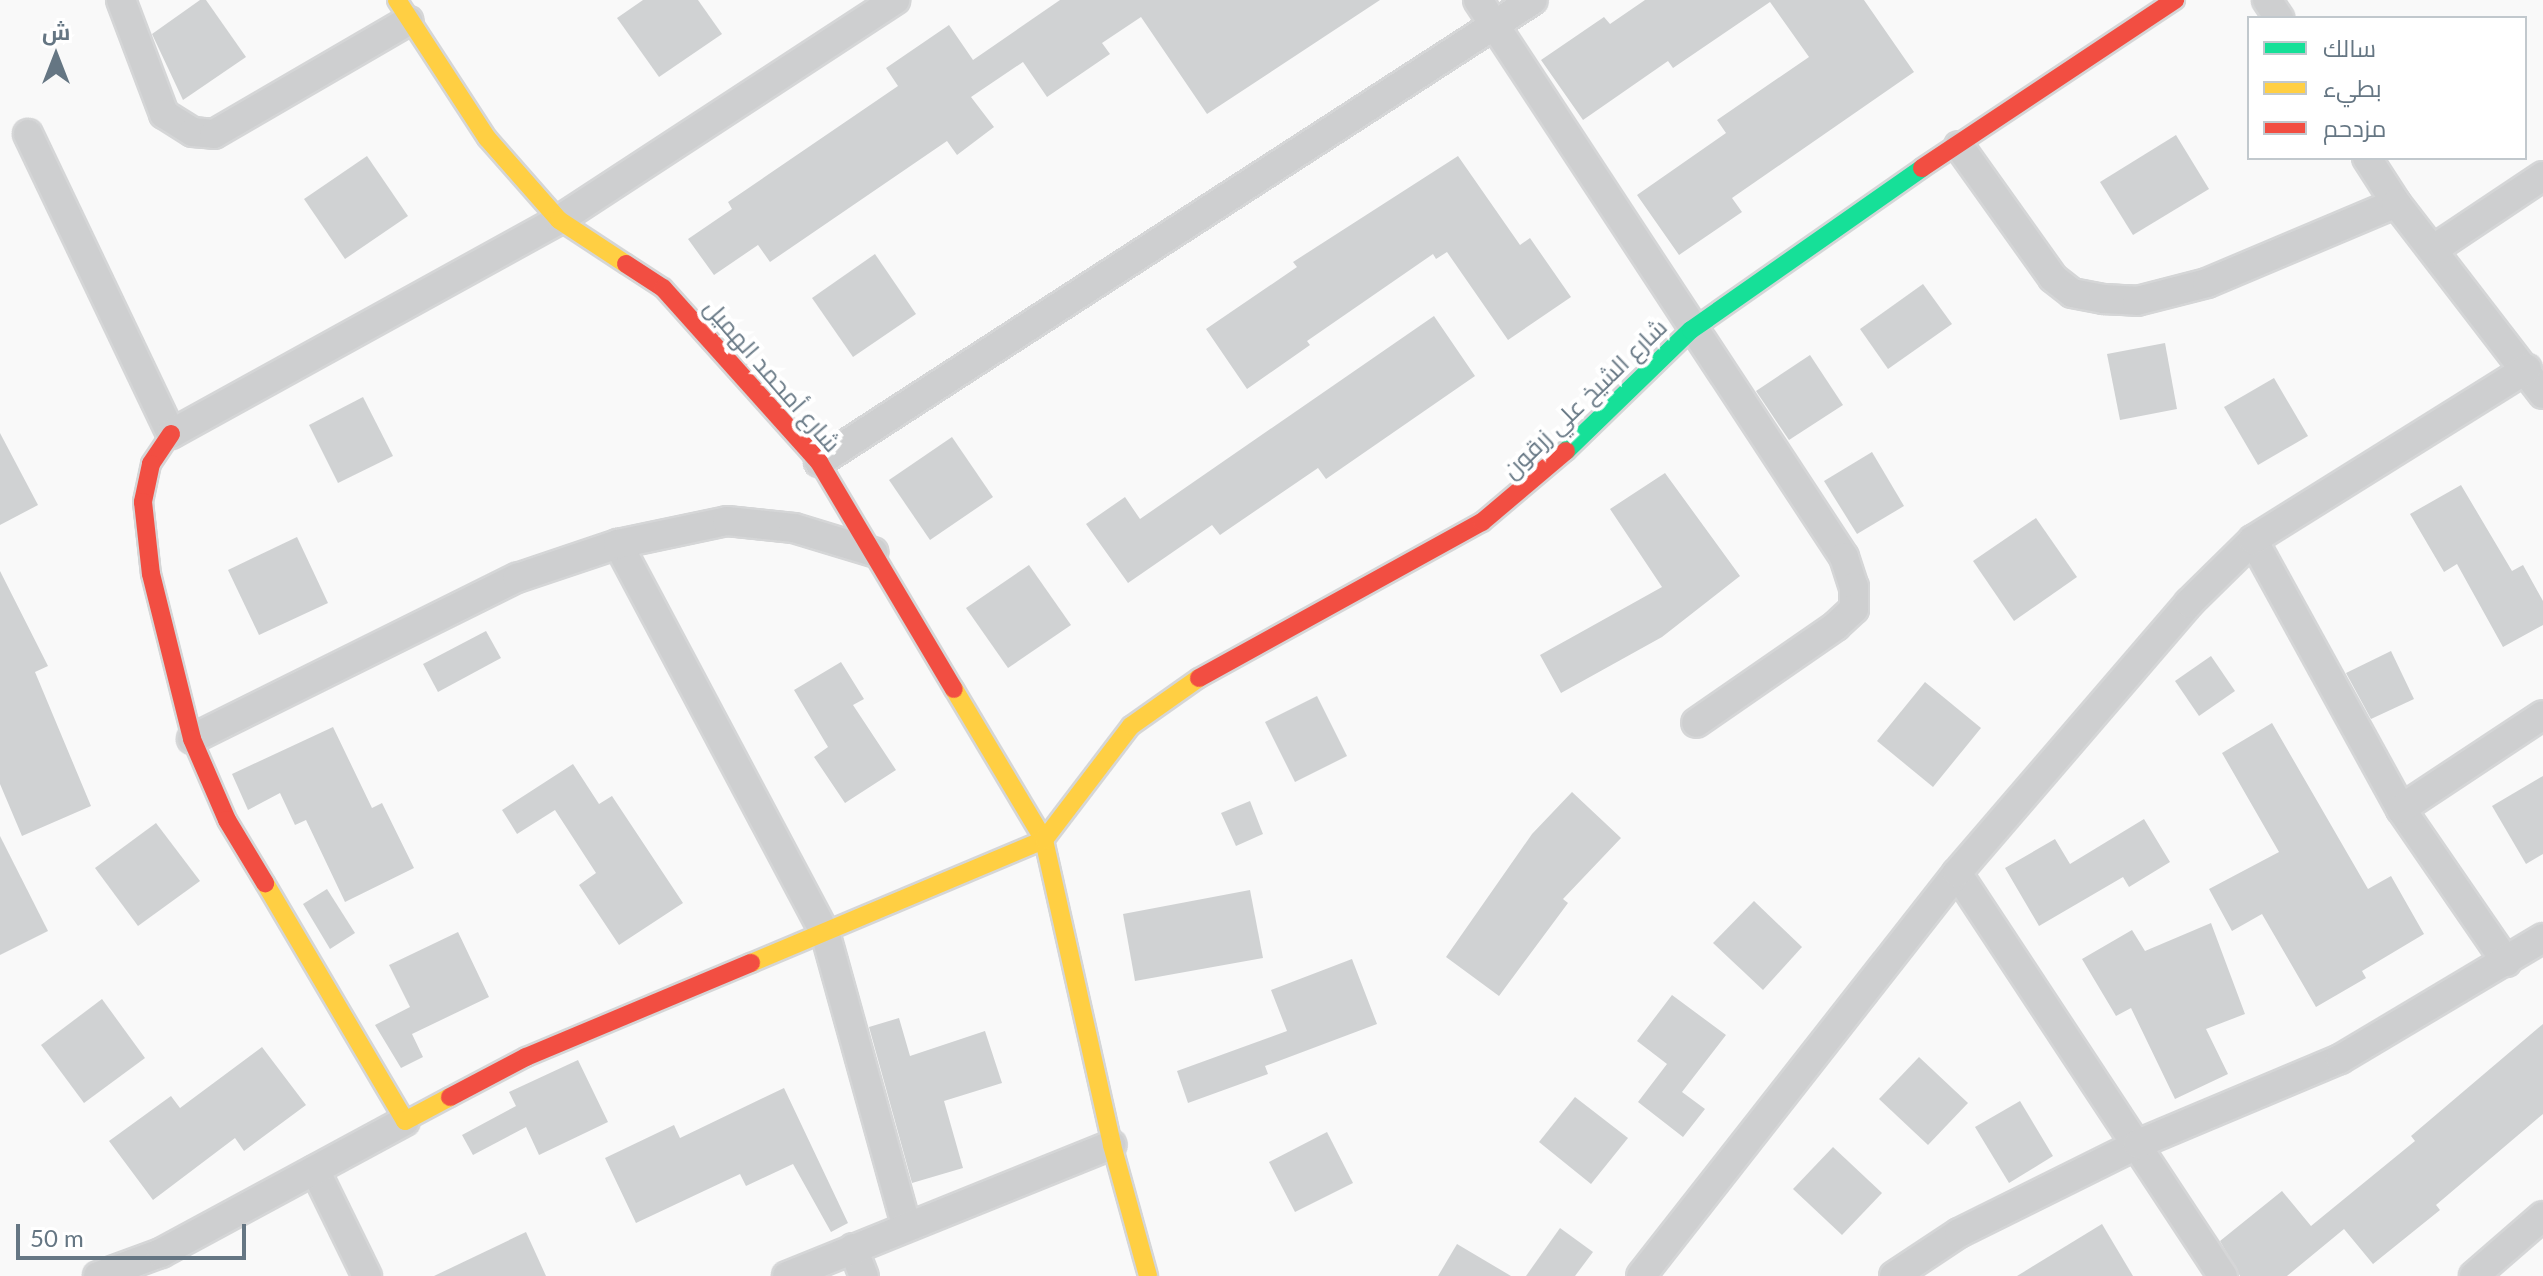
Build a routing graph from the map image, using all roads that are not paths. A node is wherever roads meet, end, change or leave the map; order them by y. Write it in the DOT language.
graph roads {
  1 [pos="121,0"];
  2 [pos="895,0"];
  3 [pos="1478,0"];
  4 [pos="1533,0"];
  5 [pos="2175,0"];
  6 [pos="403,10"];
  7 [pos="1495,25"];
  8 [pos="28,134"];
  9 [pos="1959,146"];
  10 [pos="2368,160"];
  11 [pos="2543,176"];
  12 [pos="2396,203"];
  13 [pos="559,220"];
  14 [pos="2434,249"];
  15 [pos="1691,330"];
  16 [pos="2527,369"];
  17 [pos="2543,394"];
  18 [pos="171,434"];
  19 [pos="819,462"];
  20 [pos="2253,540"];
  21 [pos="618,544"];
  22 [pos="873,552"];
  23 [pos="2543,715"];
  24 [pos="1696,723"];
  25 [pos="192,739"];
  26 [pos="2401,809"];
  27 [pos="1044,840"];
  28 [pos="1957,873"];
  29 [pos="826,936"];
  30 [pos="2543,938"];
  31 [pos="2506,962"];
  32 [pos="405,1121"];
  33 [pos="2138,1144"];
  34 [pos="1112,1145"];
  35 [pos="315,1170"];
  36 [pos="2543,1216"];
  37 [pos="906,1224"];
  38 [pos="853,1248"];
  39 [pos="98,1276"];
  40 [pos="367,1276"];
  41 [pos="787,1276"];
  42 [pos="864,1276"];
  43 [pos="1148,1276"];
  44 [pos="1641,1276"];
  45 [pos="1894,1276"];
  46 [pos="2223,1276"];
  47 [pos="2474,1276"];
  1 -- 6 [label="street"];
  2 -- 13 [label="street"];
  3 -- 7 [label="street"];
  4 -- 7 [label="street"];
  5 -- 9 [label="street, شارع الشيخ علي زرقون"];
  6 -- 13 [label="street, شارع أمحمد الهميل"];
  7 -- 15 [label="street"];
  7 -- 19 [label="street"];
  8 -- 18 [label="street"];
  9 -- 12 [label="street"];
  9 -- 15 [label="street, شارع الشيخ علي زرقون"];
  10 -- 12 [label="street"];
  11 -- 14 [label="street"];
  12 -- 14 [label="street"];
  13 -- 18 [label="street"];
  13 -- 19 [label="street, شارع أمحمد الهميل"];
  14 -- 16 [label="street"];
  15 -- 24 [label="street"];
  15 -- 27 [label="street, شارع الشيخ علي زرقون"];
  16 -- 17 [label="street"];
  16 -- 20 [label="street"];
  18 -- 25 [label="street"];
  19 -- 22 [label="street, شارع أمحمد الهميل"];
  20 -- 26 [label="street"];
  20 -- 28 [label="street"];
  21 -- 22 [label="street"];
  21 -- 25 [label="street"];
  21 -- 29 [label="street"];
  22 -- 27 [label="street, شارع أمحمد الهميل"];
  23 -- 26 [label="street"];
  25 -- 32 [label="street"];
  26 -- 31 [label="street"];
  27 -- 29 [label="street"];
  27 -- 34 [label="street, شارع أمحمد الهميل"];
  28 -- 33 [label="street"];
  28 -- 44 [label="street"];
  29 -- 32 [label="street"];
  29 -- 37 [label="street"];
  30 -- 31 [label="street"];
  31 -- 33 [label="street"];
  32 -- 35 [label="street"];
  33 -- 45 [label="street"];
  33 -- 46 [label="street"];
  34 -- 37 [label="street"];
  34 -- 43 [label="street, شارع أمحمد الهميل"];
  35 -- 39 [label="street"];
  35 -- 40 [label="street"];
  36 -- 47 [label="street"];
  37 -- 38 [label="street"];
  38 -- 41 [label="street"];
  38 -- 42 [label="street"];
}
